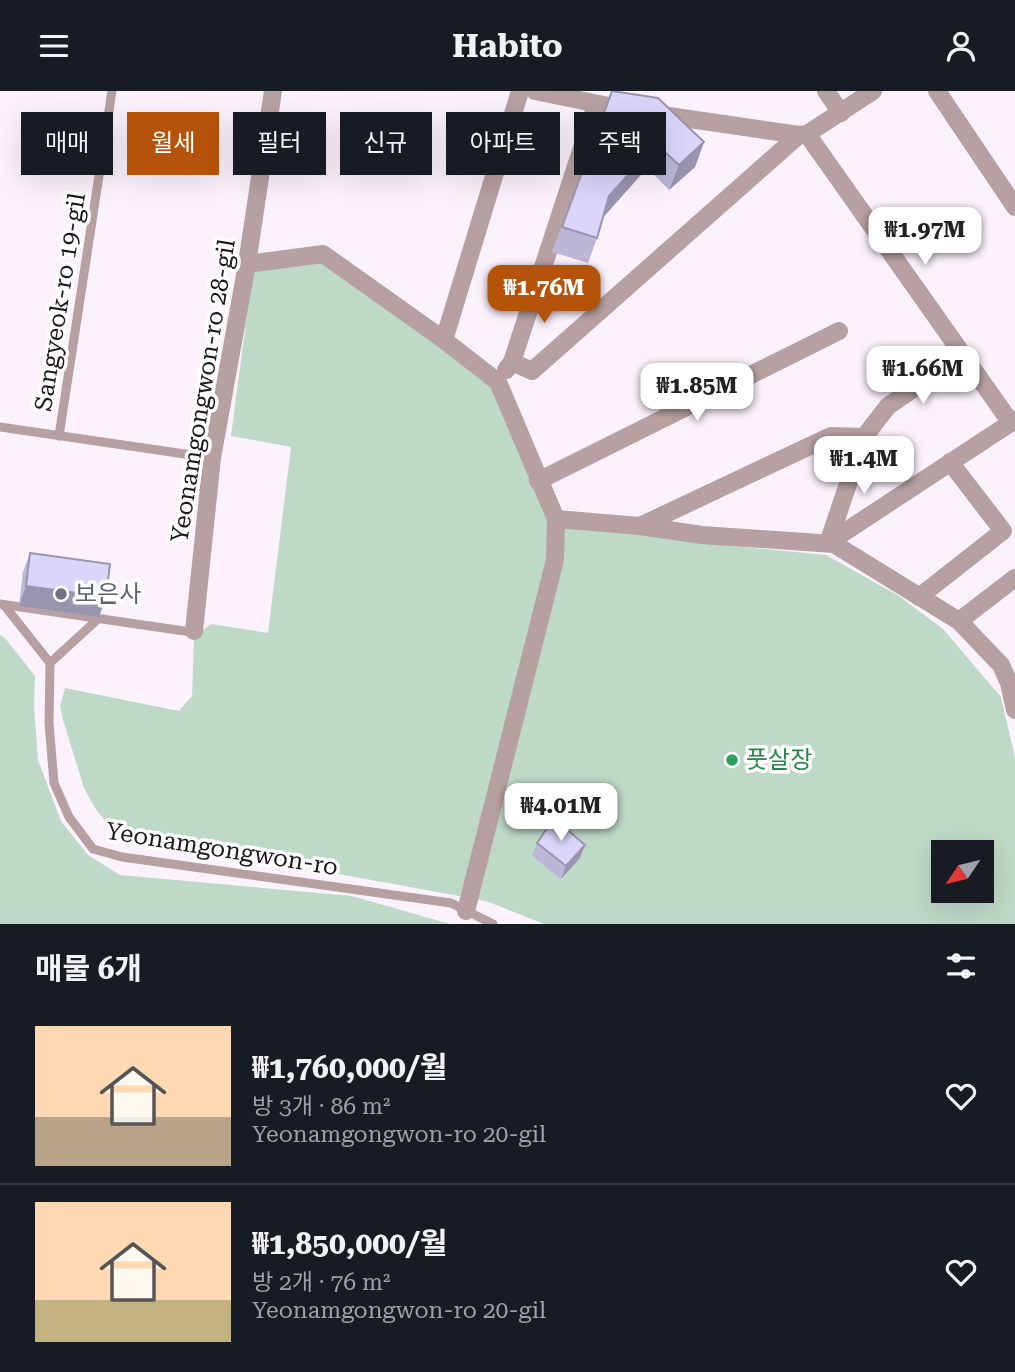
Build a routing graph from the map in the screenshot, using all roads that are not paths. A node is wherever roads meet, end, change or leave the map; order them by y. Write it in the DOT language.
graph roads {
  1 [pos="112,91"];
  2 [pos="273,91"];
  3 [pos="520,91"];
  4 [pos="535,91"];
  5 [pos="826,91"];
  6 [pos="873,91"];
  7 [pos="937,91"];
  8 [pos="596,105"];
  9 [pos="841,113"];
  10 [pos="803,135"];
  11 [pos="1015,207"];
  12 [pos="247,264"];
  13 [pos="839,331"];
  14 [pos="444,340"];
  15 [pos="964,355"];
  16 [pos="512,362"];
  17 [pos="498,382"];
  18 [pos="1013,421"];
  19 [pos="0,427"];
  20 [pos="59,436"];
  21 [pos="863,437"];
  22 [pos="212,458"];
  23 [pos="950,462"];
  24 [pos="538,481"];
  25 [pos="556,519"];
  26 [pos="640,526"];
  27 [pos="828,543"];
  28 [pos="1015,578"];
  29 [pos="919,597"];
  30 [pos="2,605"];
  31 [pos="98,619"];
  32 [pos="959,621"];
  33 [pos="194,631"];
  34 [pos="50,663"];
  35 [pos="1008,665"];
  36 [pos="1015,710"];
  37 [pos="466,911"];
  38 [pos="493,924"];
  1 -- 20 [label="lane, Sangyeok-ro 19-gil"];
  2 -- 12 [label="street, Yeonamgongwon-ro 28-gil"];
  3 -- 14 [label="street"];
  4 -- 8 [label="street"];
  5 -- 9 [label="street"];
  6 -- 9 [label="street"];
  7 -- 11 [label="street"];
  8 -- 10 [label="street"];
  8 -- 16 [label="street"];
  9 -- 10 [label="street"];
  10 -- 15 [label="street"];
  10 -- 16 [label="street"];
  12 -- 14 [label="street"];
  12 -- 22 [label="street, Yeonamgongwon-ro 28-gil"];
  13 -- 24 [label="street"];
  14 -- 17 [label="street"];
  15 -- 18 [label="street"];
  15 -- 21 [label="street"];
  16 -- 17 [label="street"];
  17 -- 24 [label="street"];
  18 -- 23 [label="street"];
  19 -- 20 [label="lane"];
  20 -- 22 [label="lane"];
  21 -- 26 [label="street"];
  21 -- 27 [label="street"];
  22 -- 33 [label="street, Yeonamgongwon-ro 28-gil"];
  23 -- 27 [label="street"];
  23 -- 29 [label="street"];
  24 -- 25 [label="street"];
  25 -- 26 [label="street"];
  25 -- 37 [label="street"];
  26 -- 27 [label="street"];
  27 -- 29 [label="street"];
  28 -- 32 [label="street"];
  29 -- 32 [label="street"];
  30 -- 31 [label="lane, Yeonamgongwon-ro 28-gil"];
  30 -- 34 [label="lane"];
  31 -- 33 [label="lane, Yeonamgongwon-ro 28-gil"];
  31 -- 34 [label="lane"];
  32 -- 35 [label="street"];
  34 -- 37 [label="lane, Yeonamgongwon-ro"];
  35 -- 36 [label="street"];
  37 -- 38 [label="lane, Yeonamgongwon-ro"];
}
